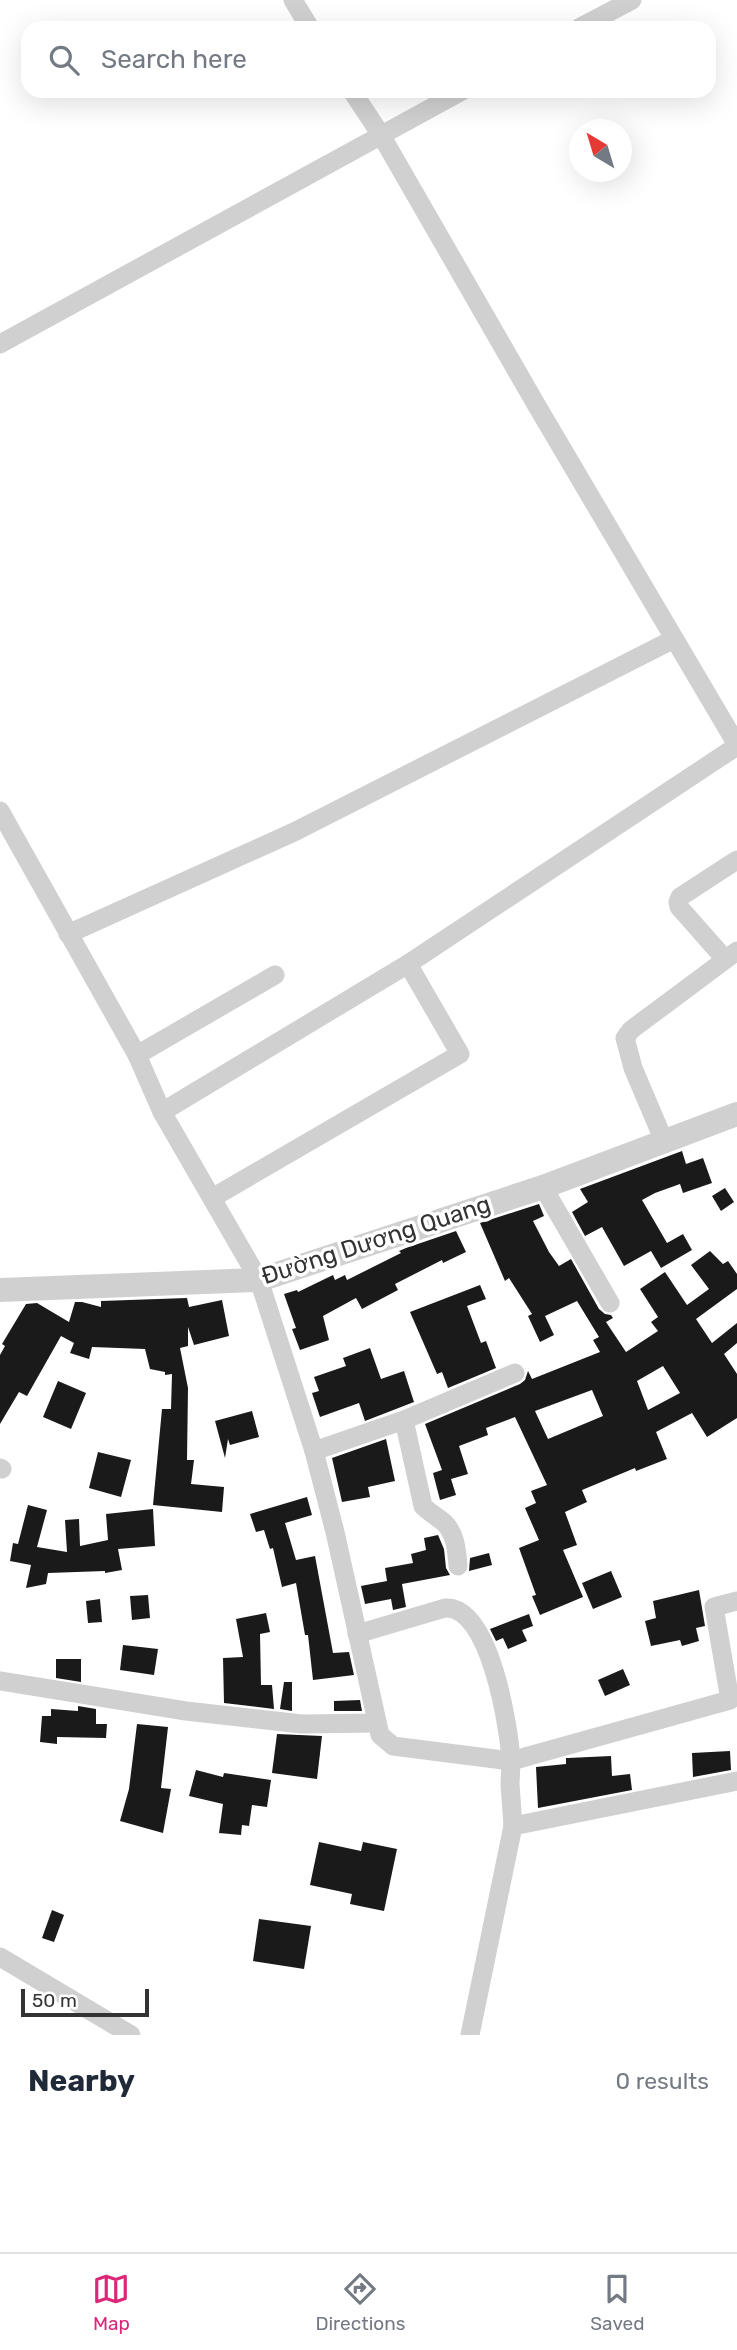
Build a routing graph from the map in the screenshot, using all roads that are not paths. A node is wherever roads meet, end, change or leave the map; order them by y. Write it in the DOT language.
graph roads {
  1 [pos="293,0"];
  2 [pos="632,0"];
  3 [pos="306,21"];
  4 [pos="592,21"];
  5 [pos="357,98"];
  6 [pos="449,98"];
  7 [pos="381,135"];
  8 [pos="0,344"];
  9 [pos="674,639"];
  10 [pos="737,746"];
  11 [pos="0,811"];
  12 [pos="737,860"];
  13 [pos="68,934"];
  14 [pos="731,955"];
  15 [pos="408,964"];
  16 [pos="275,975"];
  17 [pos="137,1055"];
  18 [pos="162,1112"];
  19 [pos="737,1114"];
  20 [pos="664,1141"];
  21 [pos="543,1187"];
  22 [pos="212,1198"];
  23 [pos="259,1280"];
  24 [pos="0,1290"];
  25 [pos="610,1303"];
  26 [pos="515,1373"];
  27 [pos="404,1420"];
  28 [pos="314,1451"];
  29 [pos="458,1566"];
  30 [pos="737,1601"];
  31 [pos="358,1634"];
  32 [pos="0,1681"];
  33 [pos="377,1723"];
  34 [pos="511,1761"];
  35 [pos="737,1781"];
  36 [pos="513,1826"];
  37 [pos="0,1957"];
  38 [pos="131,2035"];
  39 [pos="470,2035"];
  1 -- 3 [label="street"];
  2 -- 4 [label="street"];
  5 -- 7 [label="street"];
  6 -- 7 [label="street"];
  7 -- 8 [label="street"];
  7 -- 9 [label="street"];
  9 -- 10 [label="street"];
  9 -- 13 [label="street"];
  10 -- 15 [label="street"];
  11 -- 13 [label="street"];
  12 -- 14 [label="street"];
  13 -- 17 [label="street"];
  14 -- 20 [label="street"];
  15 -- 18 [label="street"];
  15 -- 22 [label="street"];
  16 -- 17 [label="street"];
  17 -- 18 [label="street"];
  18 -- 22 [label="street"];
  19 -- 20 [label="street, Đường Dương Quang"];
  20 -- 21 [label="street, Đường Dương Quang"];
  21 -- 23 [label="street, Đường Dương Quang"];
  21 -- 25 [label="street"];
  22 -- 23 [label="street"];
  23 -- 24 [label="street, Đường Dương Quang"];
  23 -- 28 [label="street"];
  26 -- 27 [label="street"];
  27 -- 28 [label="street"];
  27 -- 29 [label="street"];
  28 -- 31 [label="street"];
  30 -- 34 [label="street"];
  31 -- 33 [label="street"];
  31 -- 34 [label="street"];
  32 -- 33 [label="street"];
  33 -- 34 [label="street"];
  34 -- 36 [label="street"];
  35 -- 36 [label="street"];
  36 -- 39 [label="street"];
  37 -- 38 [label="street"];
}
